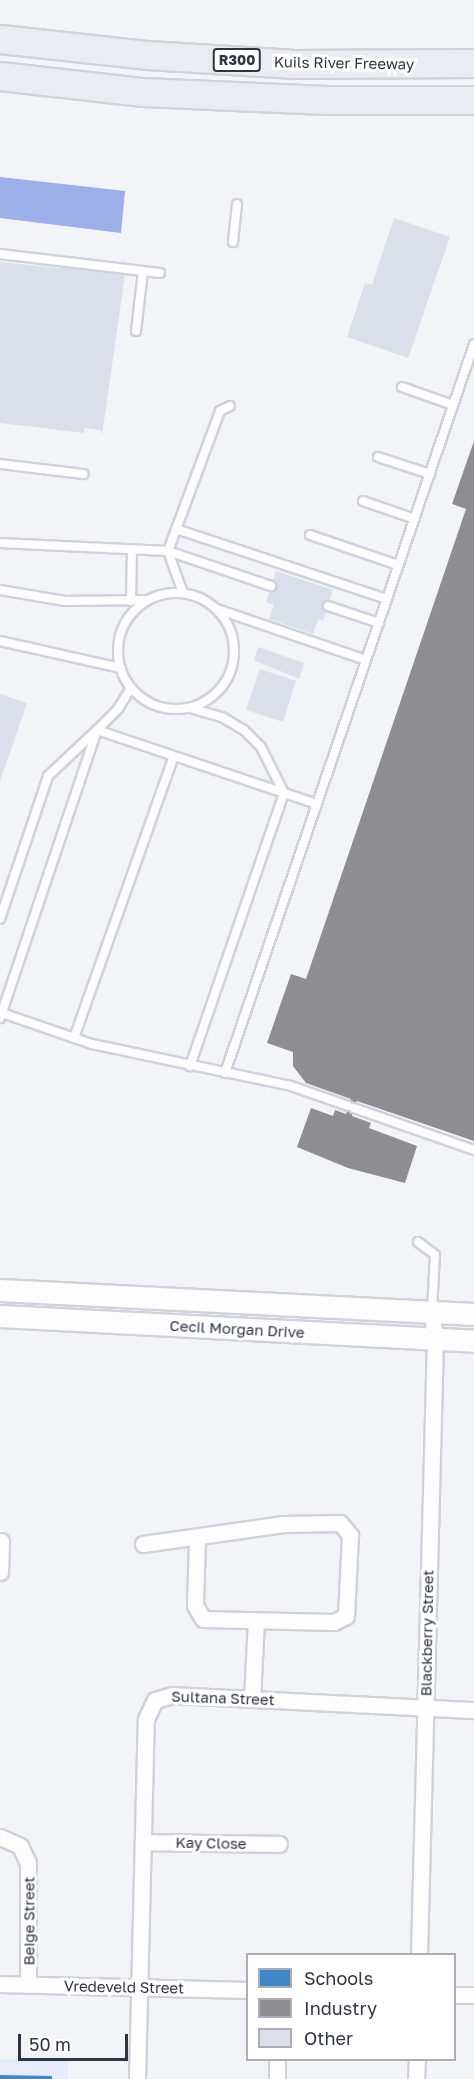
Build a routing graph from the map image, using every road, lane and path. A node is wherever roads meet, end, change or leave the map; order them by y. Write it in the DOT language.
graph roads {
  1 [pos="0,39"];
  2 [pos="474,63"];
  3 [pos="0,76"];
  4 [pos="474,100"];
  5 [pos="237,204"];
  6 [pos="233,242"];
  7 [pos="0,254"];
  8 [pos="143,271"];
  9 [pos="160,273"];
  10 [pos="136,331"];
  11 [pos="474,344"];
  12 [pos="402,387"];
  13 [pos="453,405"];
  14 [pos="230,406"];
  15 [pos="378,457"];
  16 [pos="0,464"];
  17 [pos="83,474"];
  18 [pos="430,474"];
  19 [pos="363,501"];
  20 [pos="415,519"];
  21 [pos="176,529"];
  22 [pos="310,535"];
  23 [pos="0,543"];
  24 [pos="132,549"];
  25 [pos="168,551"];
  26 [pos="398,565"];
  27 [pos="271,586"];
  28 [pos="0,590"];
  29 [pos="183,593"];
  30 [pos="149,600"];
  31 [pos="387,600"];
  32 [pos="131,601"];
  33 [pos="328,606"];
  34 [pos="215,608"];
  35 [pos="378,623"];
  36 [pos="0,641"];
  37 [pos="366,660"];
  38 [pos="121,668"];
  39 [pos="131,688"];
  40 [pos="190,708"];
  41 [pos="97,730"];
  42 [pos="174,756"];
  43 [pos="284,793"];
  44 [pos="317,804"];
  45 [pos="0,919"];
  46 [pos="1,1015"];
  47 [pos="74,1038"];
  48 [pos="190,1066"];
  49 [pos="225,1073"];
  50 [pos="474,1150"];
  51 [pos="418,1242"];
  52 [pos="0,1290"];
  53 [pos="432,1311"];
  54 [pos="474,1314"];
  55 [pos="0,1316"];
  56 [pos="435,1340"];
  57 [pos="474,1341"];
  58 [pos="197,1538"];
  59 [pos="2,1541"];
  60 [pos="143,1544"];
  61 [pos="0,1572"];
  62 [pos="256,1621"];
  63 [pos="252,1699"];
  64 [pos="425,1708"];
  65 [pos="474,1710"];
  66 [pos="0,1837"];
  67 [pos="143,1842"];
  68 [pos="279,1844"];
  69 [pos="419,1953"];
  70 [pos="0,1984"];
  71 [pos="28,1985"];
  72 [pos="140,1987"];
  73 [pos="246,1990"];
  74 [pos="456,1995"];
  75 [pos="474,1995"];
  76 [pos="277,2061"];
  77 [pos="417,2061"];
  78 [pos="137,2079"];
  79 [pos="277,2079"];
  80 [pos="416,2079"];
  1 -- 2 [label="highway, Kuils River Freeway / R300"];
  3 -- 4 [label="highway"];
  5 -- 6 [label="lane"];
  7 -- 8 [label="lane"];
  8 -- 9 [label="lane"];
  8 -- 10 [label="lane"];
  11 -- 13 [label="lane"];
  12 -- 13 [label="lane"];
  13 -- 18 [label="lane"];
  14 -- 21 [label="lane"];
  15 -- 18 [label="lane"];
  16 -- 17 [label="lane"];
  18 -- 20 [label="lane"];
  19 -- 20 [label="lane"];
  20 -- 26 [label="lane"];
  21 -- 25 [label="lane"];
  21 -- 31 [label="lane"];
  22 -- 26 [label="lane"];
  23 -- 24 [label="lane"];
  24 -- 25 [label="lane"];
  24 -- 32 [label="lane"];
  25 -- 27 [label="lane"];
  25 -- 29 [label="lane"];
  26 -- 31 [label="lane"];
  28 -- 32 [label="lane"];
  29 -- 30 [label="lane"];
  29 -- 34 [label="lane"];
  30 -- 32 [label="lane"];
  30 -- 38 [label="lane"];
  31 -- 35 [label="lane"];
  33 -- 35 [label="lane"];
  34 -- 37 [label="lane"];
  34 -- 40 [label="lane"];
  35 -- 37 [label="lane"];
  36 -- 38 [label="lane"];
  37 -- 44 [label="lane"];
  38 -- 39 [label="lane"];
  39 -- 40 [label="lane"];
  39 -- 41 [label="lane"];
  40 -- 43 [label="lane"];
  41 -- 42 [label="lane"];
  41 -- 45 [label="lane"];
  41 -- 46 [label="lane"];
  42 -- 43 [label="lane"];
  42 -- 47 [label="lane"];
  43 -- 44 [label="lane"];
  43 -- 48 [label="lane"];
  44 -- 49 [label="lane"];
  46 -- 47 [label="lane"];
  47 -- 48 [label="lane"];
  48 -- 49 [label="lane"];
  49 -- 50 [label="lane"];
  51 -- 53 [label="lane"];
  52 -- 53 [label="street, Cecil Morgan Drive"];
  53 -- 54 [label="street, Cecil Morgan Drive"];
  53 -- 56 [label="street, Blackberry Street"];
  55 -- 56 [label="street, Cecil Morgan Drive"];
  56 -- 57 [label="street, Cecil Morgan Drive"];
  56 -- 64 [label="street, Blackberry Street"];
  58 -- 60 [label="street"];
  58 -- 62 [label="street"];
  58 -- 62 [label="street"];
  59 -- 61 [label="street"];
  62 -- 63 [label="street"];
  63 -- 64 [label="street, Sultana Street"];
  63 -- 67 [label="street, Sultana Street"];
  64 -- 65 [label="street, Sultana Street"];
  64 -- 69 [label="street, Blackberry Street"];
  66 -- 71 [label="street, Beige Street"];
  67 -- 68 [label="street, Kay Close"];
  67 -- 72 [label="street, Sultana Street"];
  70 -- 71 [label="street, Vredeveld Street"];
  71 -- 72 [label="street, Vredeveld Street"];
  72 -- 73 [label="street, Vredeveld Street"];
  72 -- 78 [label="street, Sultana Street"];
  74 -- 75 [label="street"];
  76 -- 79 [label="street"];
  77 -- 80 [label="street"];
}
